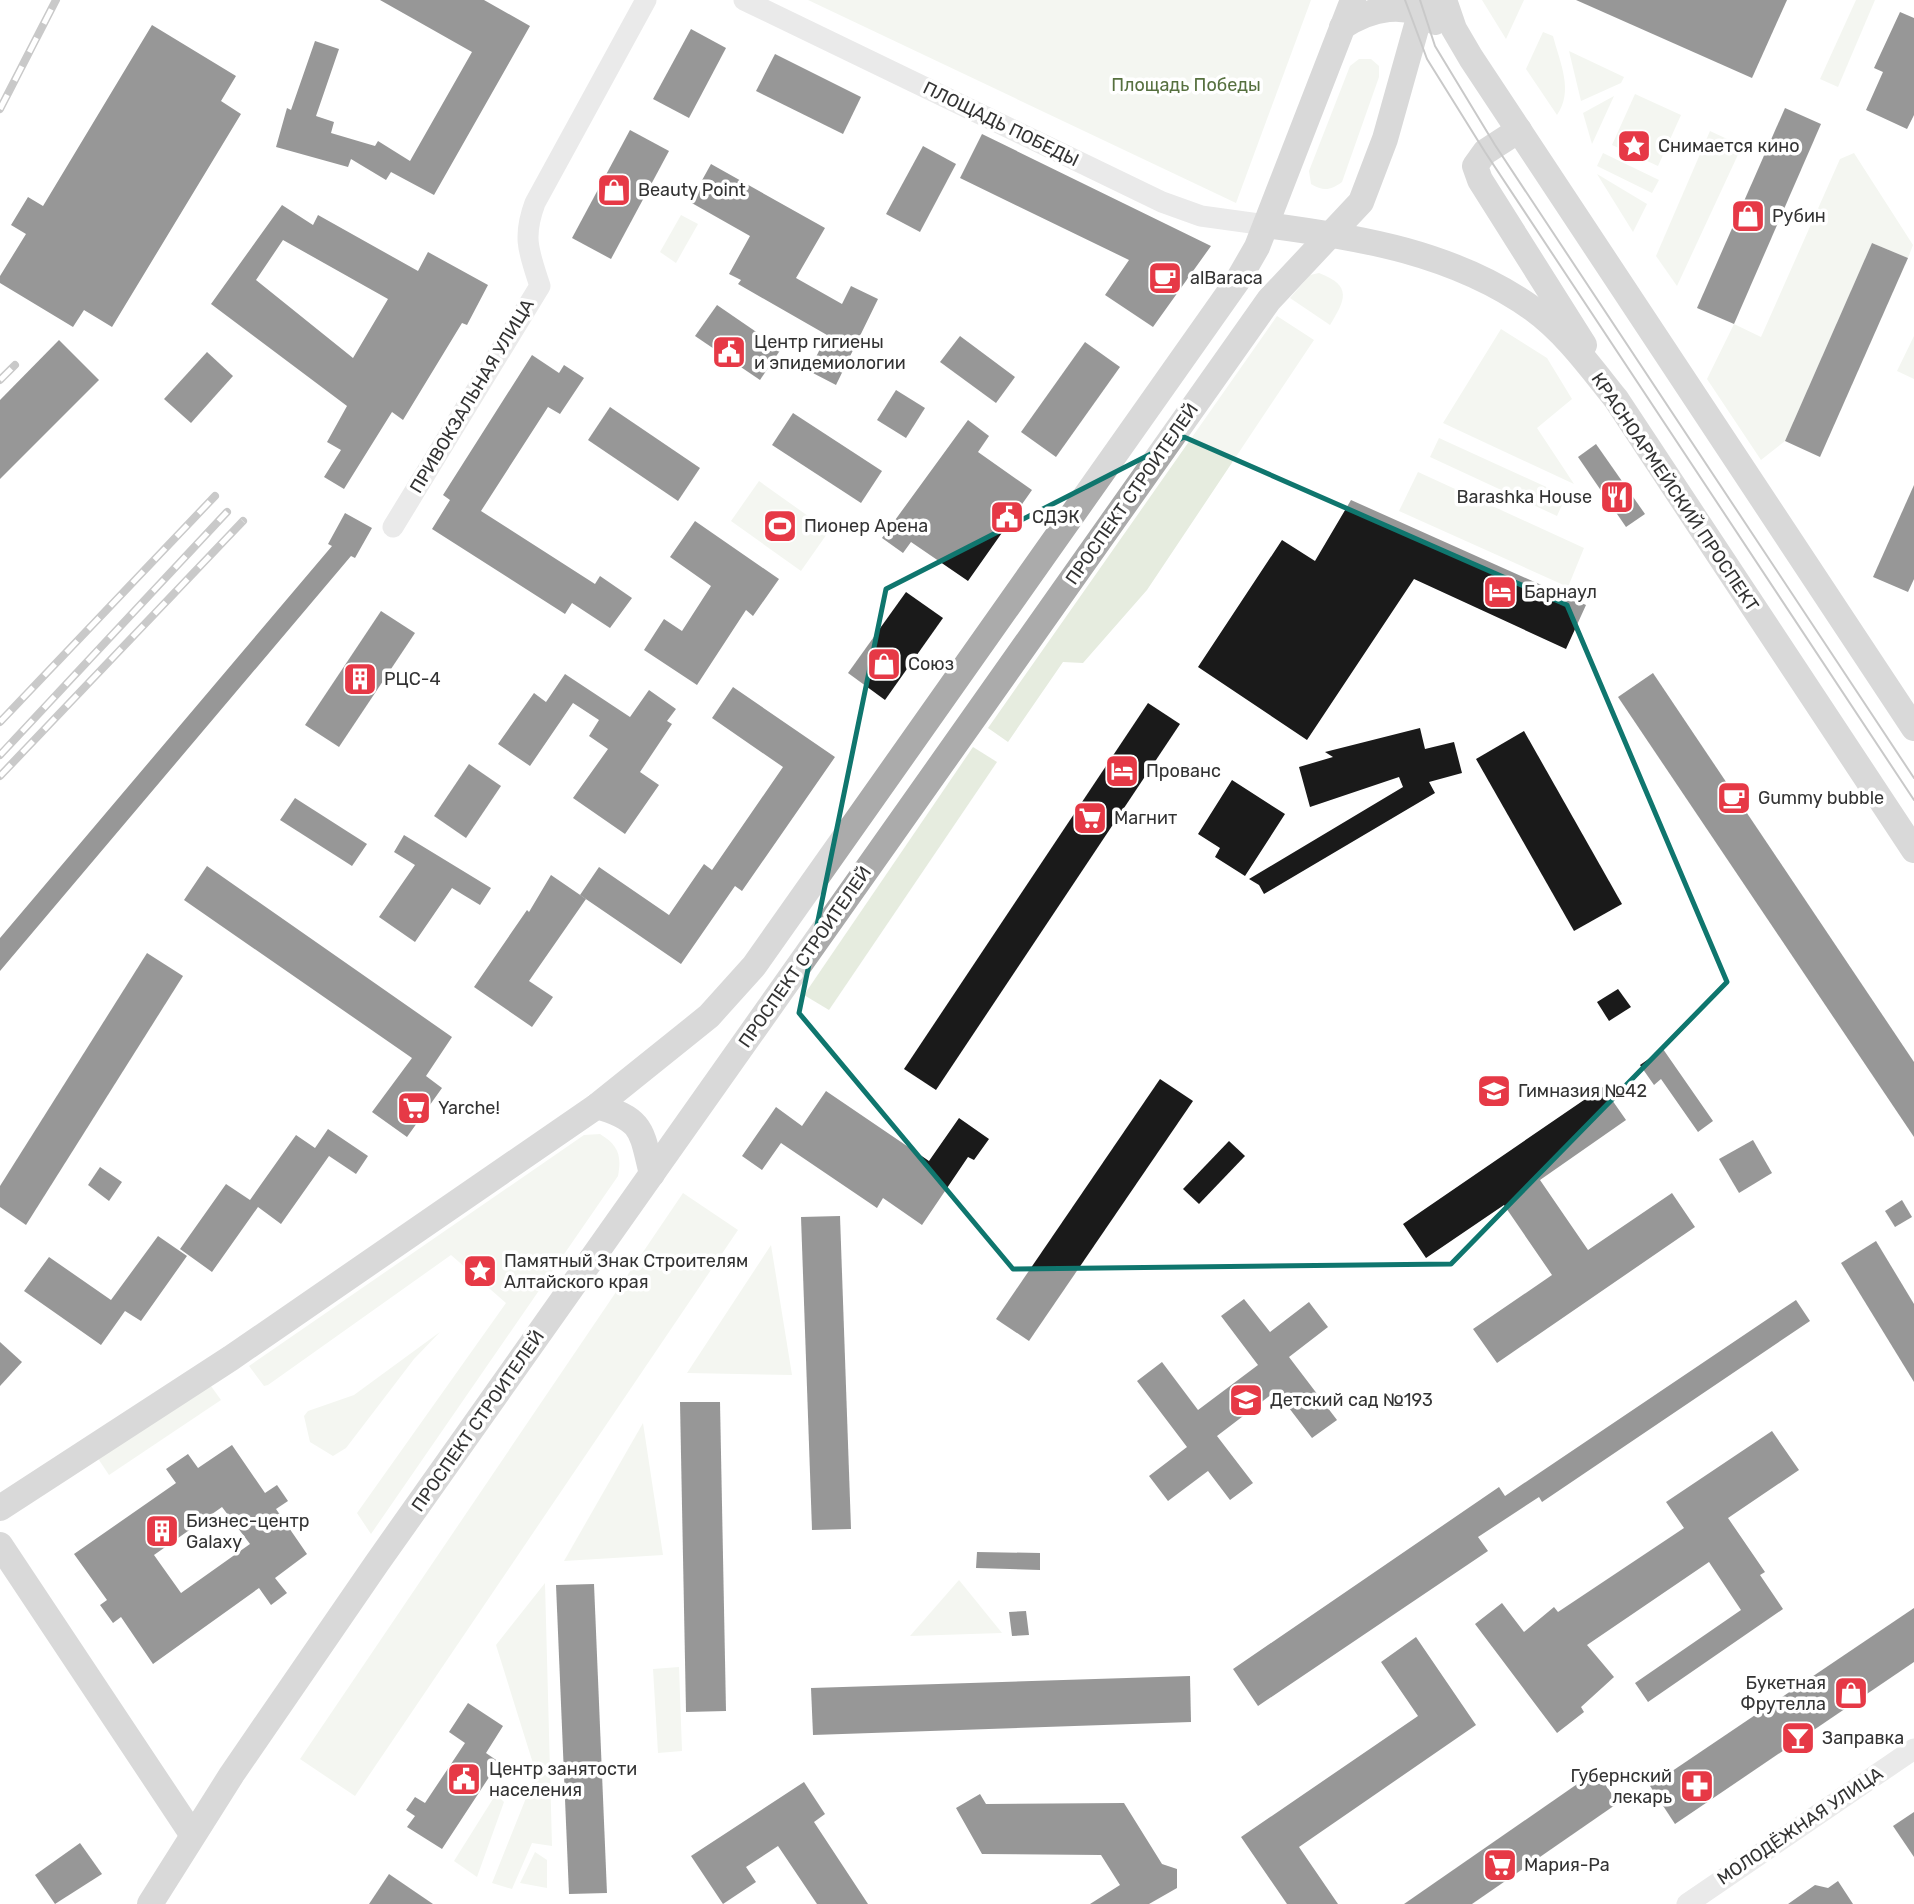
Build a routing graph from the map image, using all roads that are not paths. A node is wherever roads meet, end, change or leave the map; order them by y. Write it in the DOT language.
graph roads {
  1 [pos="646,0"];
  2 [pos="744,0"];
  3 [pos="1353,0"];
  4 [pos="1430,4"];
  5 [pos="1342,27"];
  6 [pos="1518,130"];
  7 [pos="1266,225"];
  8 [pos="1334,234"];
  9 [pos="1616,400"];
  10 [pos="393,527"];
  11 [pos="1914,728"];
  12 [pos="1914,850"];
  13 [pos="597,1106"];
  14 [pos="652,1174"];
  15 [pos="0,1508"];
  16 [pos="0,1545"];
  17 [pos="1914,1749"];
  18 [pos="192,1834"];
  19 [pos="172,1868"];
  20 [pos="150,1904"];
  21 [pos="167,1904"];
  22 [pos="1687,1904"];
  1 -- 10 [label="street, ПРИВОКЗАЛЬНАЯ УЛИЦА"];
  2 -- 7 [label="street, ПЛОЩАДЬ ПОБЕДЫ"];
  3 -- 5 [label="main road, ПРОСПЕКТ СТРОИТЕЛЕЙ"];
  4 -- 5 [label="main road"];
  4 -- 6 [label="main road"];
  4 -- 8 [label="main road, ПРОСПЕКТ СТРОИТЕЛЕЙ"];
  5 -- 7 [label="main road, ПРОСПЕКТ СТРОИТЕЛЕЙ"];
  6 -- 9 [label="main road"];
  6 -- 11 [label="main road"];
  7 -- 8 [label="main road, КРАСНОАРМЕЙСКИЙ ПРОСПЕКТ"];
  7 -- 13 [label="main road, ПРОСПЕКТ СТРОИТЕЛЕЙ"];
  8 -- 9 [label="main road, КРАСНОАРМЕЙСКИЙ ПРОСПЕКТ"];
  8 -- 14 [label="main road, ПРОСПЕКТ СТРОИТЕЛЕЙ"];
  9 -- 12 [label="main road, КРАСНОАРМЕЙСКИЙ ПРОСПЕКТ"];
  13 -- 14 [label="main road"];
  13 -- 15 [label="main road, ПРОСПЕКТ СТРОИТЕЛЕЙ"];
  14 -- 18 [label="main road, ПРОСПЕКТ СТРОИТЕЛЕЙ"];
  16 -- 18 [label="main road"];
  17 -- 22 [label="street, МОЛОДЁЖНАЯ УЛИЦА"];
  18 -- 19 [label="main road, ПРОСПЕКТ СТРОИТЕЛЕЙ"];
  19 -- 20 [label="main road, ПРОСПЕКТ СТРОИТЕЛЕЙ"];
  19 -- 21 [label="street"];
}
